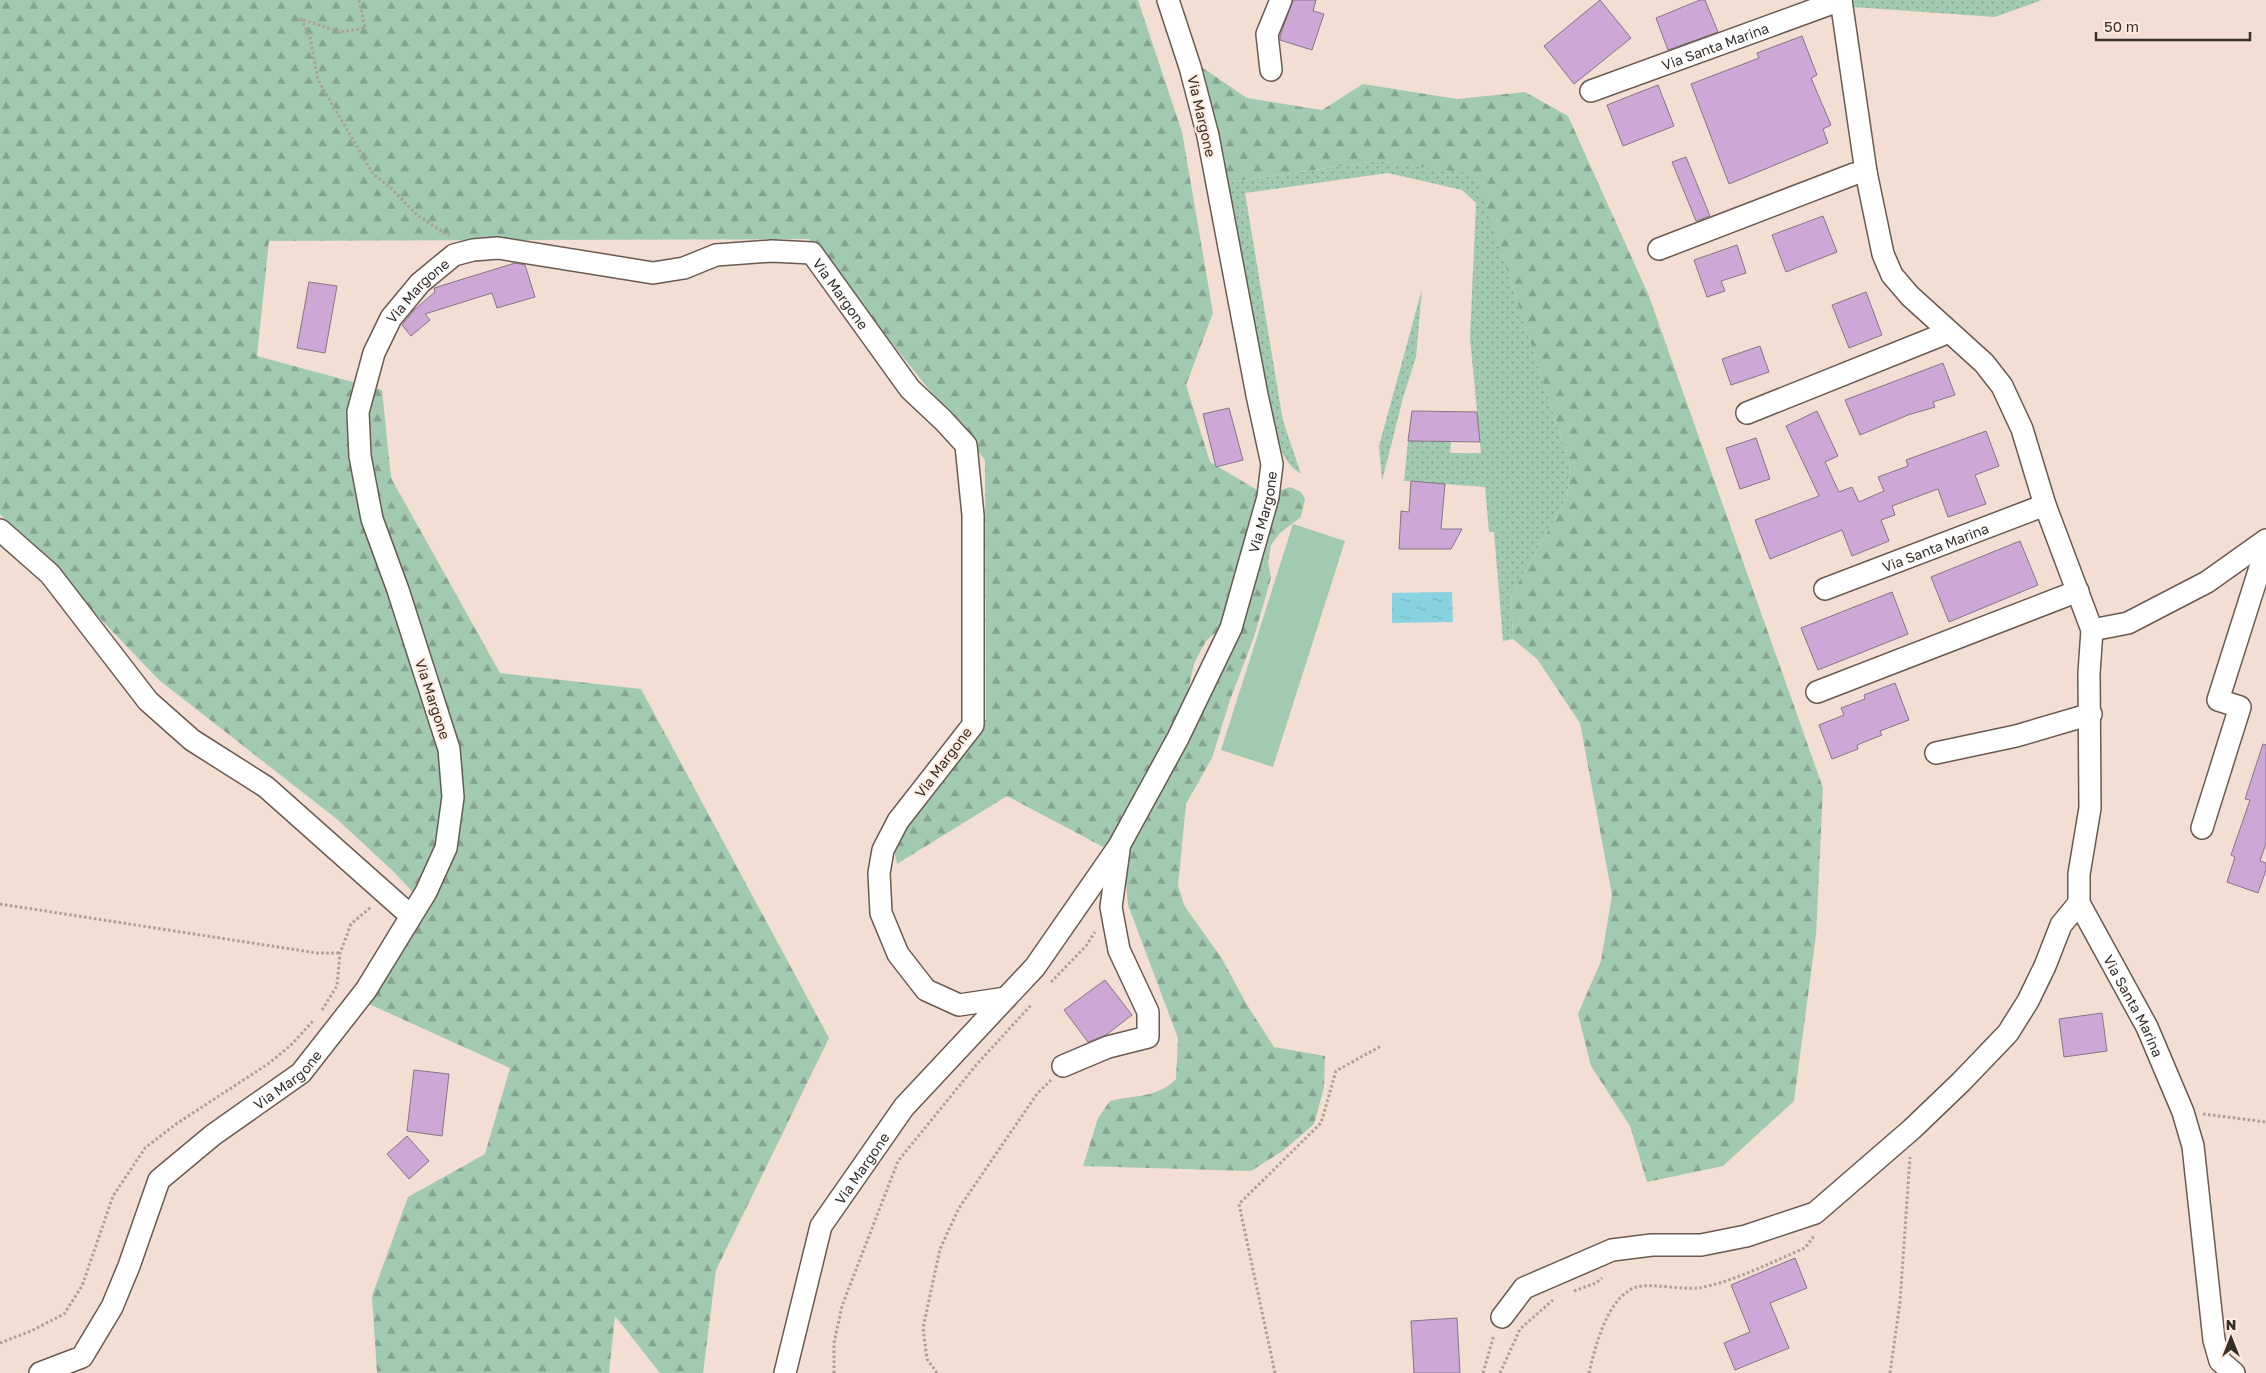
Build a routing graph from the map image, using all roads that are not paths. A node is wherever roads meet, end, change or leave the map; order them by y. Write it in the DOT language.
graph roads {
  1 [pos="1168,0"];
  2 [pos="1281,0"];
  3 [pos="1841,0"];
  4 [pos="1271,70"];
  5 [pos="1590,92"];
  6 [pos="1866,172"];
  7 [pos="1659,249"];
  8 [pos="1949,332"];
  9 [pos="1747,413"];
  10 [pos="2045,505"];
  11 [pos="0,530"];
  12 [pos="2266,540"];
  13 [pos="2266,549"];
  14 [pos="1825,589"];
  15 [pos="2078,591"];
  16 [pos="2092,630"];
  17 [pos="1817,692"];
  18 [pos="2091,714"];
  19 [pos="1936,753"];
  20 [pos="2202,828"];
  21 [pos="1119,846"];
  22 [pos="2079,903"];
  23 [pos="412,916"];
  24 [pos="1006,998"];
  25 [pos="1063,1066"];
  26 [pos="1502,1317"];
  27 [pos="40,1373"];
  28 [pos="785,1373"];
  29 [pos="2234,1373"];
  1 -- 21 [label="street, Via Margone"];
  2 -- 4 [label="street"];
  3 -- 5 [label="street, Via Santa Marina"];
  3 -- 6 [label="street, Via Santa Marina"];
  6 -- 7 [label="street"];
  6 -- 8 [label="street, Via Santa Marina"];
  8 -- 9 [label="street"];
  8 -- 10 [label="street, Via Santa Marina"];
  10 -- 14 [label="street, Via Santa Marina"];
  10 -- 15 [label="street, Via Santa Marina"];
  11 -- 23 [label="street"];
  12 -- 16 [label="street"];
  13 -- 20 [label="street"];
  15 -- 16 [label="street, Via Santa Marina"];
  15 -- 17 [label="street"];
  16 -- 18 [label="street, Via Santa Marina"];
  18 -- 19 [label="street"];
  18 -- 22 [label="street, Via Santa Marina"];
  21 -- 24 [label="street, Via Margone"];
  21 -- 25 [label="street"];
  22 -- 26 [label="street"];
  22 -- 29 [label="street, Via Santa Marina"];
  23 -- 24 [label="street, Via Margone"];
  23 -- 27 [label="street, Via Margone"];
  24 -- 28 [label="street, Via Margone"];
}
